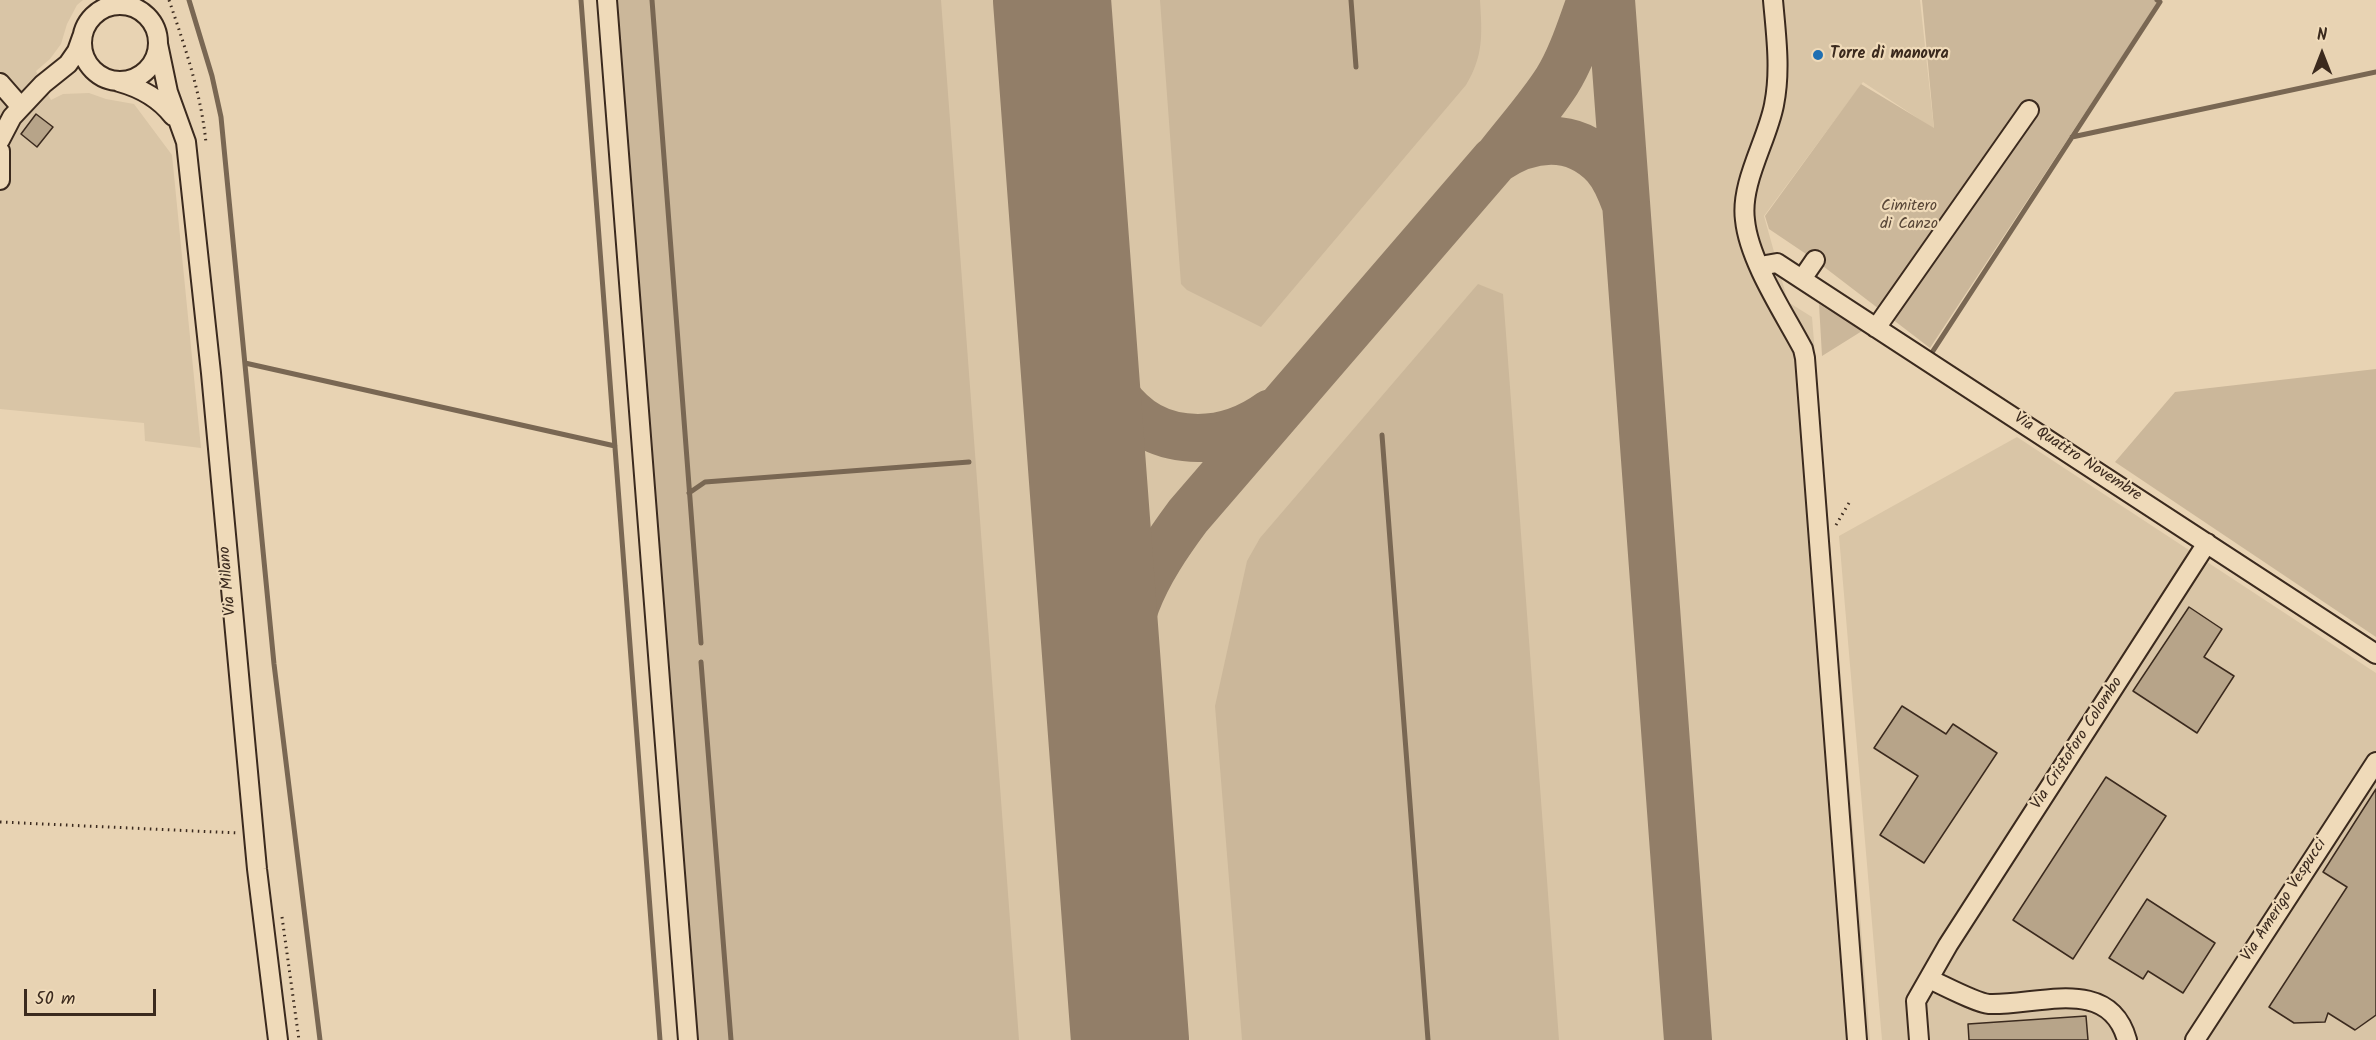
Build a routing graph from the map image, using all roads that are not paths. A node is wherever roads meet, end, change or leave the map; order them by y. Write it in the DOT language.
graph roads {
  1 [pos="105,0"];
  2 [pos="142,0"];
  3 [pos="607,0"];
  4 [pos="1773,0"];
  5 [pos="93,15"];
  6 [pos="151,21"];
  7 [pos="82,36"];
  8 [pos="158,44"];
  9 [pos="108,79"];
  10 [pos="50,80"];
  11 [pos="0,83"];
  12 [pos="21,107"];
  13 [pos="2029,111"];
  14 [pos="178,122"];
  15 [pos="0,140"];
  16 [pos="0,151"];
  17 [pos="0,180"];
  18 [pos="1815,260"];
  19 [pos="1769,264"];
  20 [pos="1802,279"];
  21 [pos="1876,328"];
  22 [pos="2207,543"];
  23 [pos="2376,654"];
  24 [pos="2376,762"];
  25 [pos="1929,979"];
  26 [pos="278,1040"];
  27 [pos="688,1040"];
  28 [pos="1857,1040"];
  29 [pos="1919,1040"];
  30 [pos="2127,1040"];
  31 [pos="2195,1040"];
  1 -- 5 [label="street"];
  2 -- 6 [label="street"];
  3 -- 27 [label="street"];
  4 -- 19 [label="street"];
  5 -- 6 [label="street"];
  5 -- 7 [label="street"];
  6 -- 8 [label="street"];
  7 -- 9 [label="street"];
  7 -- 10 [label="street"];
  8 -- 9 [label="street"];
  8 -- 14 [label="street, Via Milano"];
  9 -- 10 [label="street"];
  9 -- 14 [label="street, Via Milano"];
  10 -- 12 [label="street"];
  11 -- 12 [label="street"];
  12 -- 15 [label="street"];
  13 -- 21 [label="street"];
  14 -- 26 [label="street, Via Milano"];
  16 -- 17 [label="street"];
  18 -- 20 [label="street"];
  19 -- 20 [label="street, Via Quattro Novembre"];
  19 -- 28 [label="street"];
  20 -- 21 [label="street, Via Quattro Novembre"];
  21 -- 22 [label="street, Via Quattro Novembre"];
  22 -- 23 [label="street, Via Quattro Novembre"];
  22 -- 25 [label="street, Via Cristoforo Colombo"];
  24 -- 31 [label="street, Via Amerigo Vespucci"];
  25 -- 29 [label="street, Via Cristoforo Colombo"];
  25 -- 30 [label="street"];
}
